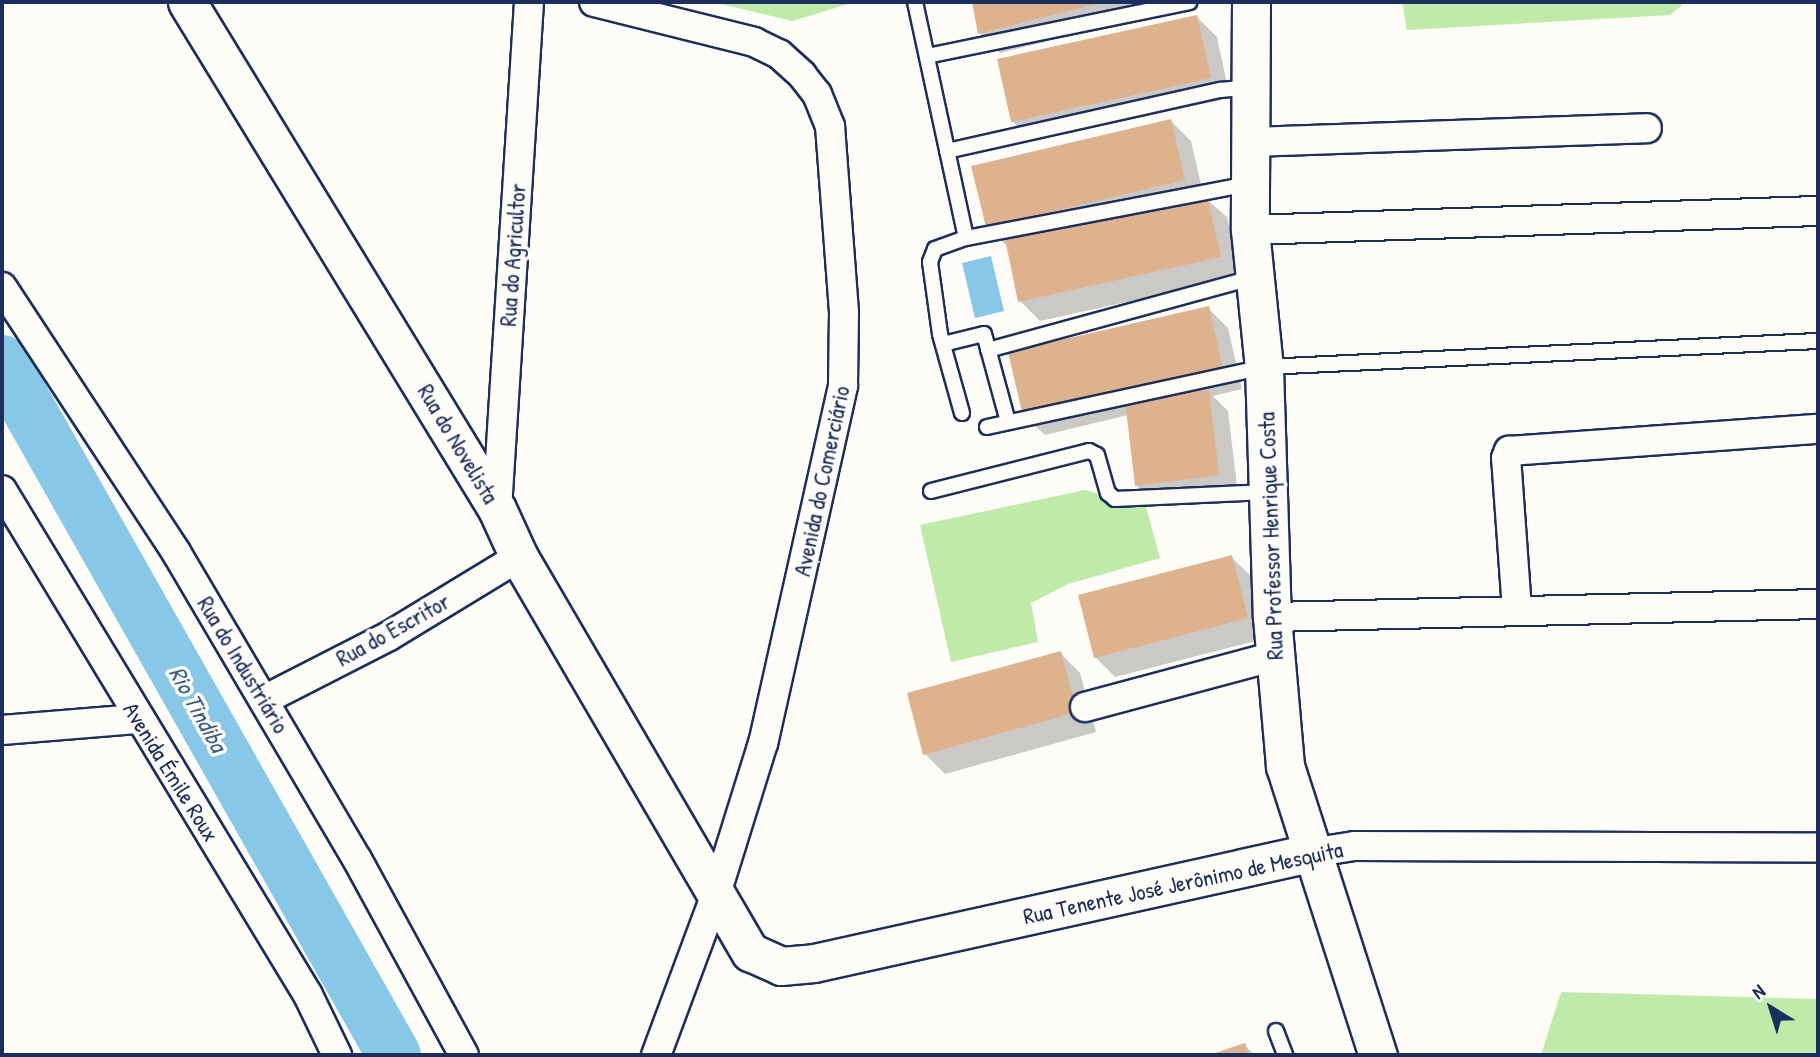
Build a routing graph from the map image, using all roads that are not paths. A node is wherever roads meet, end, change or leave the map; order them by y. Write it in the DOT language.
graph roads {
  1 [pos="187,2"];
  2 [pos="529,2"];
  3 [pos="594,2"];
  4 [pos="915,2"];
  5 [pos="1190,2"];
  6 [pos="1251,2"];
  7 [pos="927,56"];
  8 [pos="1251,87"];
  9 [pos="1647,128"];
  10 [pos="1251,142"];
  11 [pos="947,151"];
  12 [pos="1249,184"];
  13 [pos="1818,211"];
  14 [pos="1250,230"];
  15 [pos="966,238"];
  16 [pos="1255,276"];
  17 [pos="2,287"];
  18 [pos="1818,341"];
  19 [pos="943,344"];
  20 [pos="988,350"];
  21 [pos="1265,367"];
  22 [pos="962,413"];
  23 [pos="1008,422"];
  24 [pos="987,427"];
  25 [pos="1818,429"];
  26 [pos="2,490"];
  27 [pos="930,491"];
  28 [pos="1268,492"];
  29 [pos="497,509"];
  30 [pos="520,557"];
  31 [pos="1818,604"];
  32 [pos="1517,610"];
  33 [pos="1272,617"];
  34 [pos="1275,656"];
  35 [pos="264,700"];
  36 [pos="1085,707"];
  37 [pos="137,719"];
  38 [pos="2,730"];
  39 [pos="1818,848"];
  40 [pos="1310,853"];
  41 [pos="716,894"];
  42 [pos="1276,1031"];
  43 [pos="337,1055"];
  44 [pos="464,1055"];
  45 [pos="656,1055"];
  46 [pos="1284,1055"];
  47 [pos="1378,1055"];
  1 -- 29 [label="street, Rua do Novelista"];
  2 -- 29 [label="street, Rua do Agricultor"];
  3 -- 41 [label="street, Avenida do Comerciário"];
  4 -- 7 [label="lane"];
  5 -- 7 [label="lane"];
  6 -- 8 [label="street, Rua Professor Henrique Costa"];
  7 -- 11 [label="lane"];
  8 -- 10 [label="street, Rua Professor Henrique Costa"];
  8 -- 11 [label="lane"];
  9 -- 10 [label="street"];
  10 -- 12 [label="street, Rua Professor Henrique Costa"];
  11 -- 15 [label="lane"];
  12 -- 14 [label="street, Rua Professor Henrique Costa"];
  12 -- 15 [label="lane"];
  13 -- 14 [label="street"];
  14 -- 16 [label="street, Rua Professor Henrique Costa"];
  15 -- 19 [label="lane"];
  16 -- 20 [label="lane"];
  16 -- 21 [label="street, Rua Professor Henrique Costa"];
  17 -- 35 [label="street, Rua do Industriário"];
  18 -- 21 [label="lane"];
  19 -- 20 [label="lane"];
  19 -- 22 [label="lane"];
  20 -- 23 [label="lane"];
  21 -- 23 [label="lane"];
  21 -- 28 [label="street, Rua Professor Henrique Costa"];
  23 -- 24 [label="lane"];
  25 -- 32 [label="street"];
  26 -- 37 [label="street, Avenida Émile Roux"];
  27 -- 28 [label="lane"];
  28 -- 33 [label="street, Rua Professor Henrique Costa"];
  29 -- 30 [label="street, Rua do Novelista"];
  30 -- 35 [label="street, Rua do Escritor"];
  30 -- 41 [label="street, Rua do Novelista"];
  31 -- 32 [label="street"];
  32 -- 33 [label="street"];
  33 -- 34 [label="street, Rua Professor Henrique Costa"];
  34 -- 36 [label="street"];
  34 -- 40 [label="street, Rua Professor Henrique Costa"];
  35 -- 44 [label="street, Rua do Industriário"];
  37 -- 38 [label="street"];
  37 -- 43 [label="street, Avenida Émile Roux"];
  39 -- 40 [label="street, Rua Tenente José Jerônimo de Mesquita"];
  40 -- 41 [label="street, Rua Tenente José Jerônimo de Mesquita"];
  40 -- 47 [label="street, Rua Professor Henrique Costa"];
  41 -- 45 [label="street, Avenida do Comerciário"];
  42 -- 46 [label="lane"];
}
